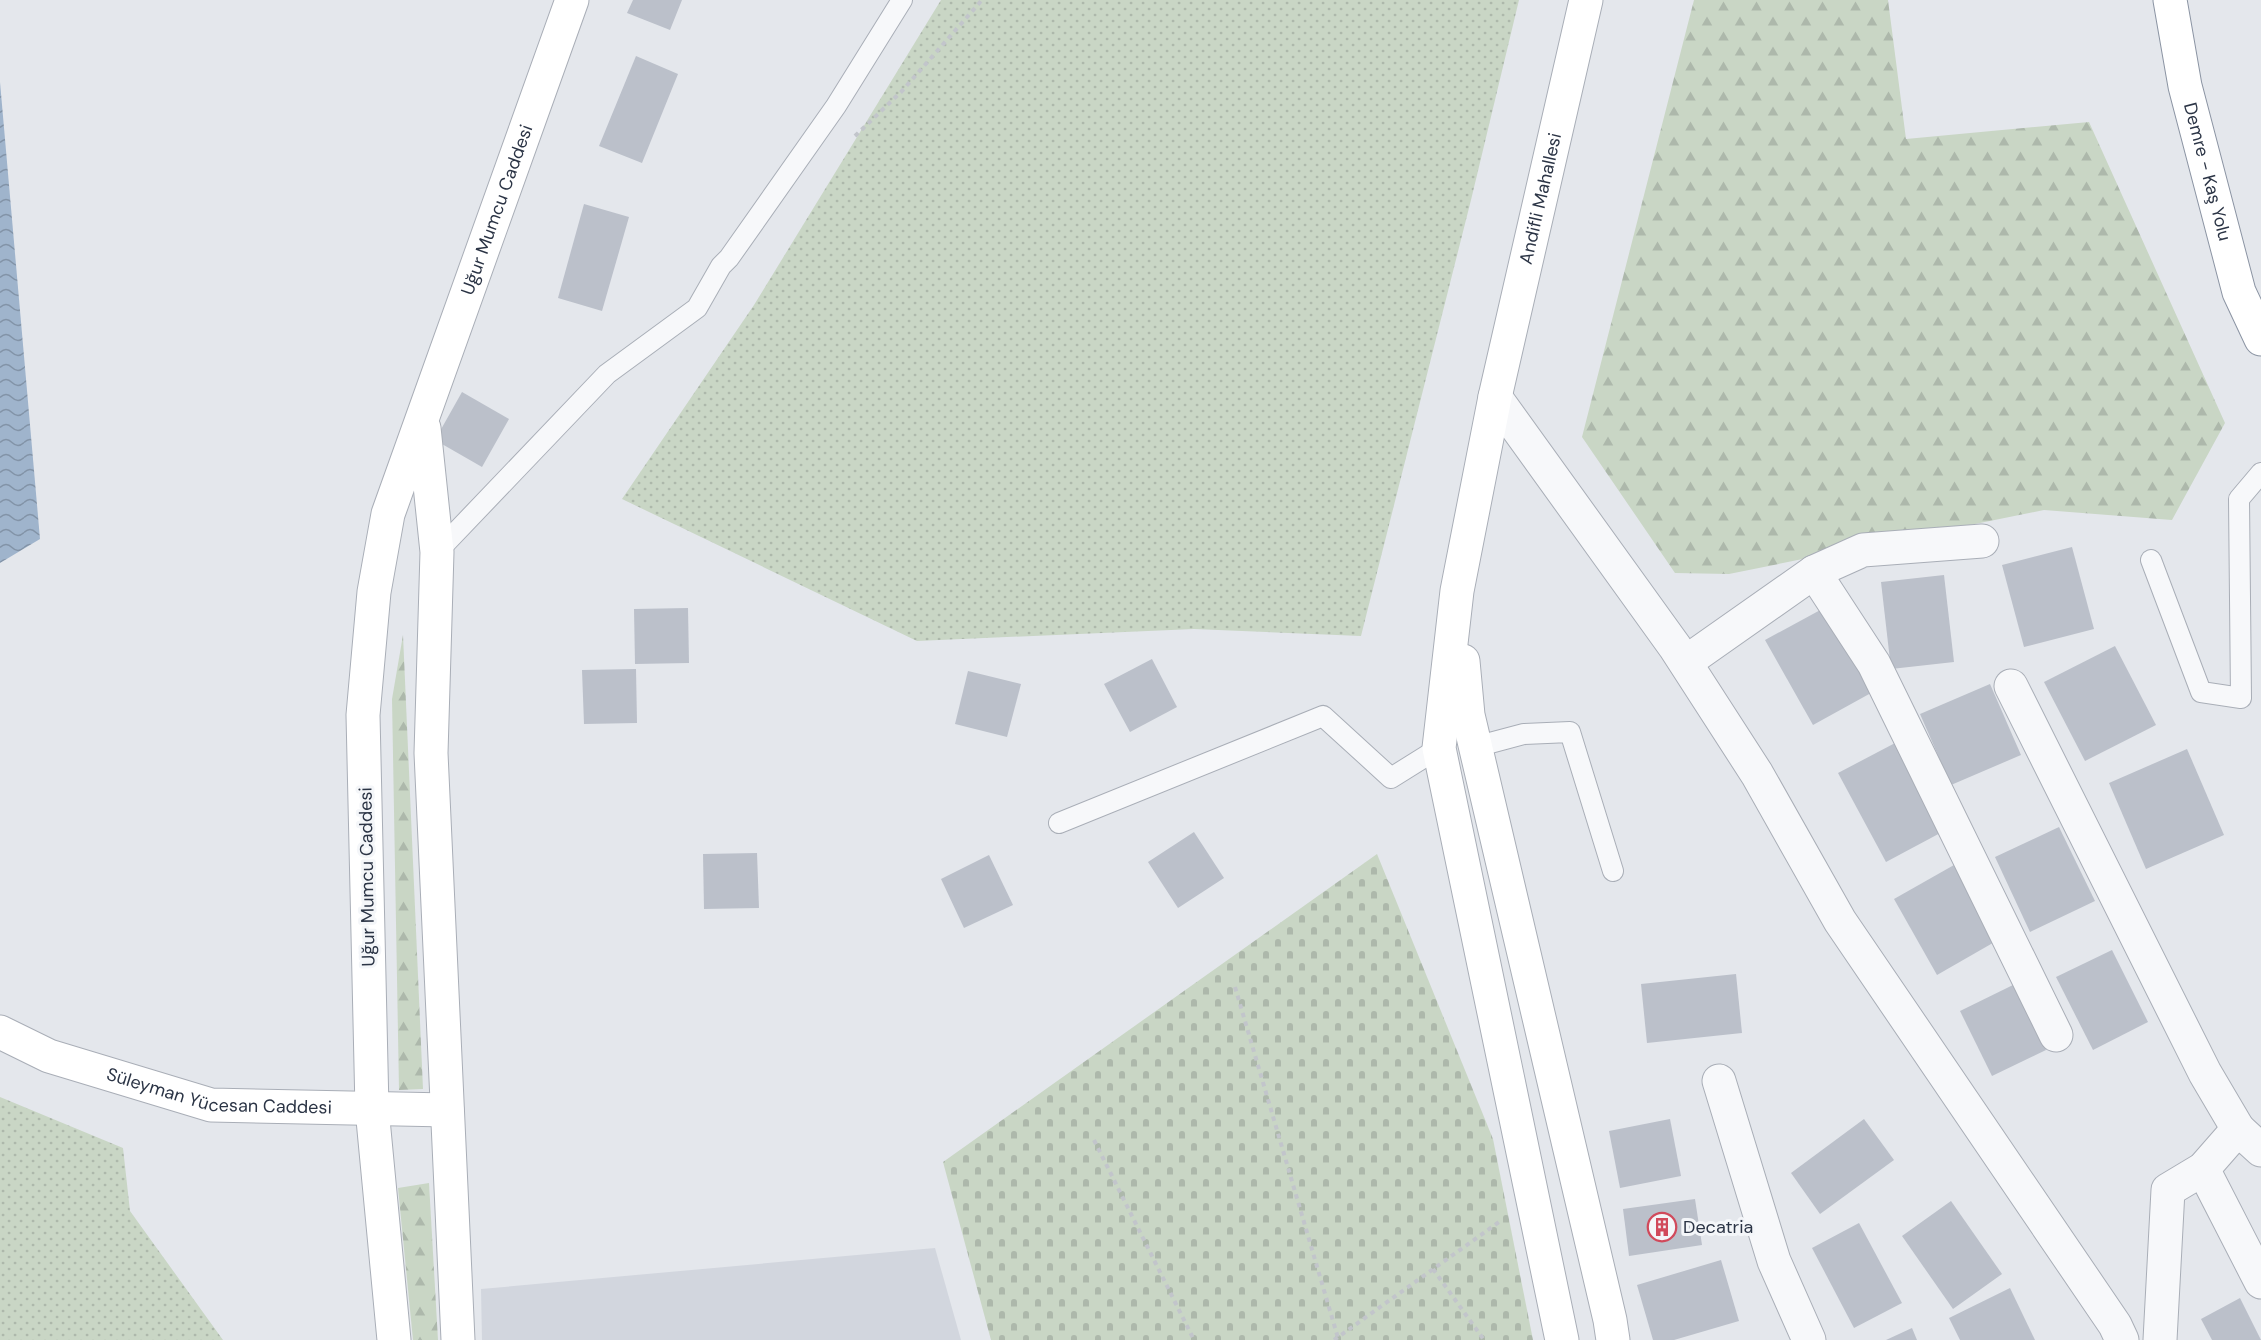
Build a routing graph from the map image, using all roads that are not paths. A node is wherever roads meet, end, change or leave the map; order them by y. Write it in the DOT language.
graph roads {
  1 [pos="572,0"];
  2 [pos="902,0"];
  3 [pos="1586,0"];
  4 [pos="2170,0"];
  5 [pos="2261,339"];
  6 [pos="1495,397"];
  7 [pos="423,420"];
  8 [pos="2261,473"];
  9 [pos="1982,542"];
  10 [pos="437,552"];
  11 [pos="2151,560"];
  12 [pos="1814,572"];
  13 [pos="1457,591"];
  14 [pos="1686,662"];
  15 [pos="2011,686"];
  16 [pos="1475,747"];
  17 [pos="1439,748"];
  18 [pos="1059,823"];
  19 [pos="1613,871"];
  20 [pos="0,1032"];
  21 [pos="2056,1035"];
  22 [pos="1719,1081"];
  23 [pos="372,1108"];
  24 [pos="447,1110"];
  25 [pos="2250,1140"];
  26 [pos="2202,1169"];
  27 [pos="2261,1282"];
  28 [pos="2118,1333"];
  29 [pos="394,1340"];
  30 [pos="458,1340"];
  31 [pos="1562,1340"];
  32 [pos="1612,1340"];
  33 [pos="1809,1340"];
  34 [pos="2160,1340"];
  1 -- 7 [label="main road, Uğur Mumcu Caddesi"];
  2 -- 10 [label="lane"];
  3 -- 6 [label="main road, Andifli Mahallesi"];
  4 -- 5 [label="main road, Demre - Kaş Yolu"];
  6 -- 13 [label="main road, Andifli Mahallesi"];
  6 -- 14 [label="street"];
  7 -- 10 [label="main road, Uğur Mumcu Caddesi"];
  7 -- 23 [label="main road, Uğur Mumcu Caddesi"];
  8 -- 11 [label="lane"];
  9 -- 12 [label="street"];
  10 -- 24 [label="main road, Uğur Mumcu Caddesi"];
  12 -- 14 [label="street"];
  12 -- 21 [label="street"];
  13 -- 16 [label="main road"];
  13 -- 17 [label="main road"];
  14 -- 28 [label="street"];
  15 -- 25 [label="street"];
  16 -- 19 [label="lane"];
  16 -- 32 [label="main road"];
  17 -- 18 [label="lane"];
  17 -- 31 [label="main road"];
  20 -- 23 [label="main road, Süleyman Yücesan Caddesi"];
  22 -- 33 [label="street"];
  23 -- 24 [label="main road, Süleyman Yücesan Caddesi"];
  23 -- 29 [label="main road, Uğur Mumcu Caddesi"];
  24 -- 30 [label="main road, Uğur Mumcu Caddesi"];
  25 -- 26 [label="street"];
  26 -- 27 [label="street"];
  26 -- 34 [label="street"];
}
